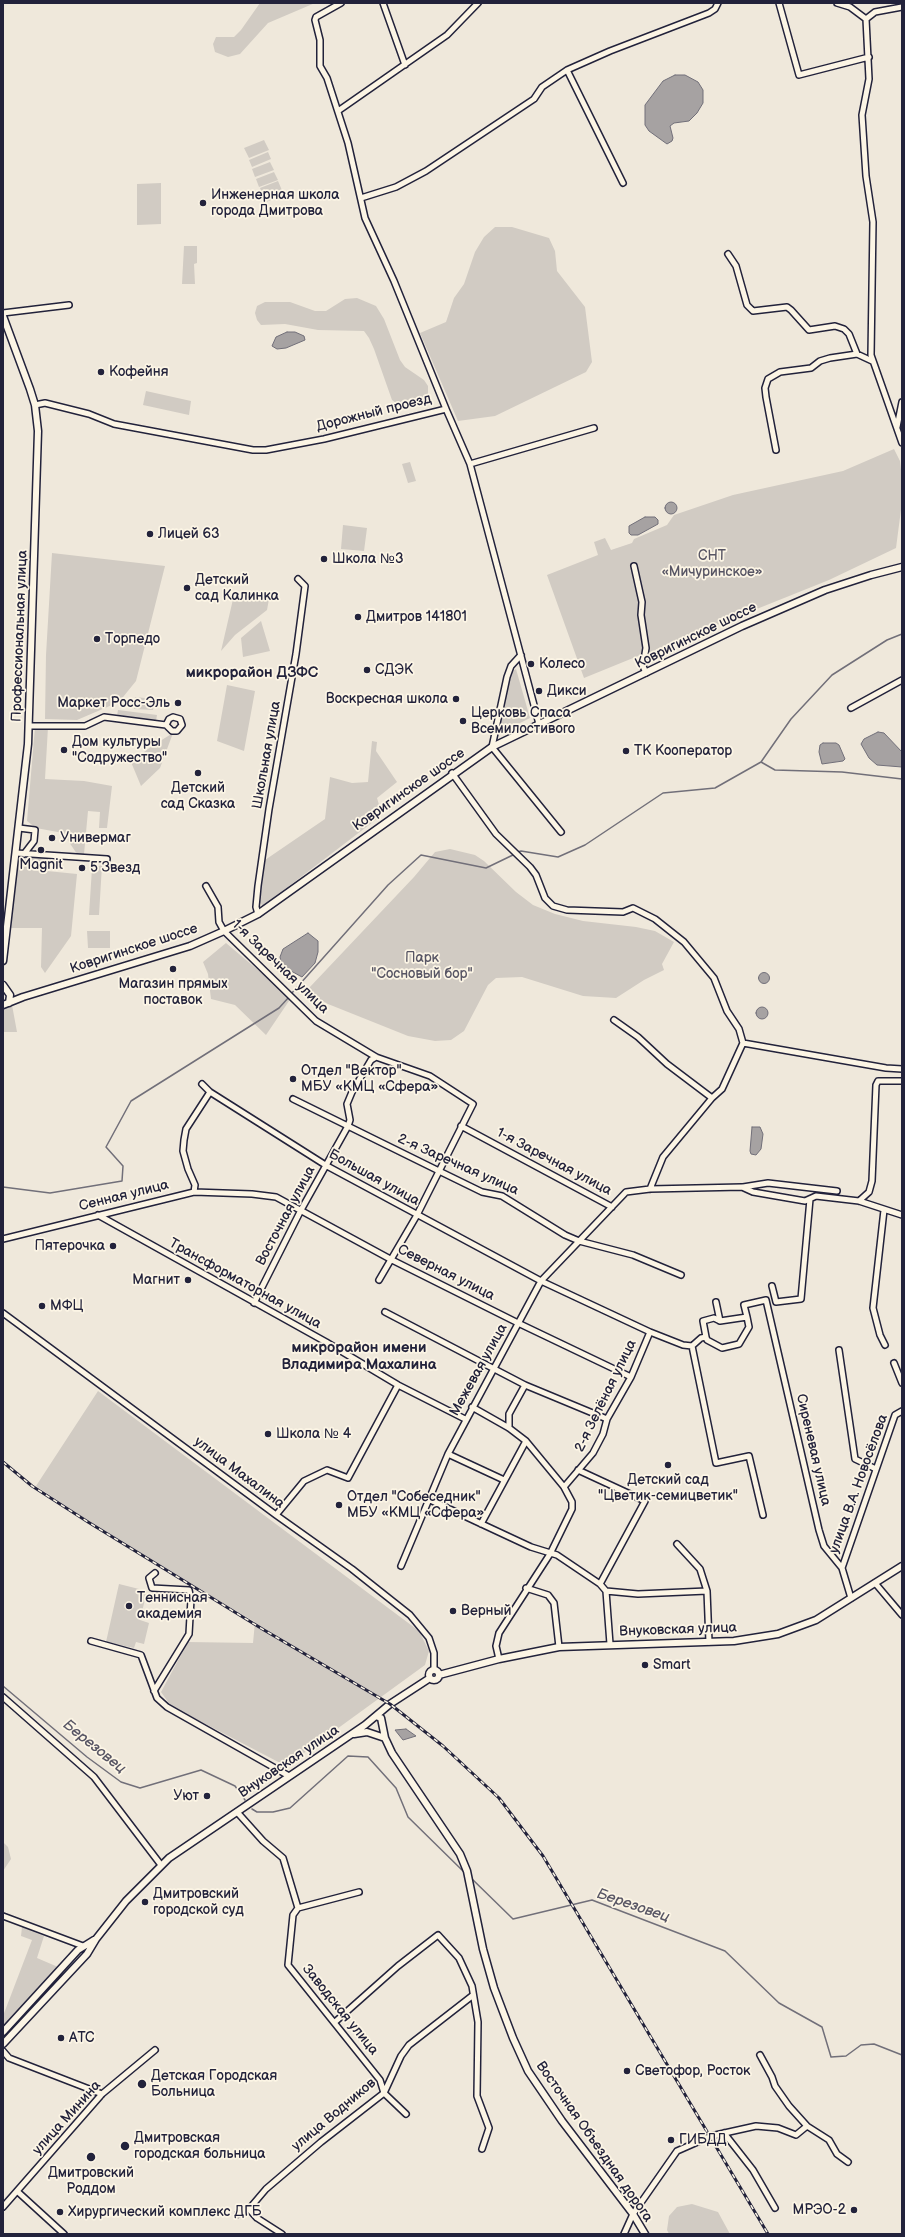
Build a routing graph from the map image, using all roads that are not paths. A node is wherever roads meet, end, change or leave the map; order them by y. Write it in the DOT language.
graph roads {
  1 [pos="340,3"];
  2 [pos="383,3"];
  3 [pos="478,3"];
  4 [pos="718,3"];
  5 [pos="779,3"];
  6 [pos="837,3"];
  7 [pos="902,7"];
  8 [pos="866,19"];
  9 [pos="869,58"];
  10 [pos="405,65"];
  11 [pos="567,70"];
  12 [pos="338,111"];
  13 [pos="623,183"];
  14 [pos="361,198"];
  15 [pos="728,254"];
  16 [pos="68,305"];
  17 [pos="3,313"];
  18 [pos="3,316"];
  19 [pos="857,354"];
  20 [pos="872,361"];
  21 [pos="902,402"];
  22 [pos="35,404"];
  23 [pos="446,409"];
  24 [pos="594,428"];
  25 [pos="897,428"];
  26 [pos="902,443"];
  27 [pos="776,450"];
  28 [pos="470,464"];
  29 [pos="634,566"];
  30 [pos="902,567"];
  31 [pos="298,579"];
  32 [pos="520,655"];
  33 [pos="646,673"];
  34 [pos="902,680"];
  35 [pos="851,708"];
  36 [pos="539,724"];
  37 [pos="166,725"];
  38 [pos="29,726"];
  39 [pos="492,747"];
  40 [pos="452,774"];
  41 [pos="19,828"];
  42 [pos="561,832"];
  43 [pos="16,853"];
  44 [pos="24,854"];
  45 [pos="107,859"];
  46 [pos="206,886"];
  47 [pos="258,914"];
  48 [pos="224,931"];
  49 [pos="3,961"];
  50 [pos="3,985"];
  51 [pos="6,993"];
  52 [pos="23,997"];
  53 [pos="4,1005"];
  54 [pos="614,1020"];
  55 [pos="743,1043"];
  56 [pos="376,1057"];
  57 [pos="902,1069"];
  58 [pos="902,1081"];
  59 [pos="202,1084"];
  60 [pos="210,1092"];
  61 [pos="712,1098"];
  62 [pos="293,1100"];
  63 [pos="348,1126"];
  64 [pos="461,1126"];
  65 [pos="326,1166"];
  66 [pos="439,1171"];
  67 [pos="742,1187"];
  68 [pos="650,1189"];
  69 [pos="837,1191"];
  70 [pos="194,1192"];
  71 [pos="252,1194"];
  72 [pos="810,1199"];
  73 [pos="859,1201"];
  74 [pos="612,1207"];
  75 [pos="301,1210"];
  76 [pos="884,1210"];
  77 [pos="98,1215"];
  78 [pos="417,1215"];
  79 [pos="902,1215"];
  80 [pos="3,1239"];
  81 [pos="580,1241"];
  82 [pos="392,1260"];
  83 [pos="681,1275"];
  84 [pos="379,1280"];
  85 [pos="541,1281"];
  86 [pos="772,1286"];
  87 [pos="716,1302"];
  88 [pos="254,1303"];
  89 [pos="385,1312"];
  90 [pos="3,1313"];
  91 [pos="747,1317"];
  92 [pos="720,1322"];
  93 [pos="518,1323"];
  94 [pos="650,1332"];
  95 [pos="706,1337"];
  96 [pos="885,1345"];
  97 [pos="692,1346"];
  98 [pos="839,1350"];
  99 [pos="894,1363"];
  100 [pos="492,1369"];
  101 [pos="631,1376"];
  102 [pos="902,1383"];
  103 [pos="398,1385"];
  104 [pos="525,1385"];
  105 [pos="472,1407"];
  106 [pos="902,1411"];
  107 [pos="465,1419"];
  108 [pos="607,1419"];
  109 [pos="509,1428"];
  110 [pos="526,1441"];
  111 [pos="448,1454"];
  112 [pos="578,1470"];
  113 [pos="876,1470"];
  114 [pos="504,1480"];
  115 [pos="564,1487"];
  116 [pos="428,1499"];
  117 [pos="276,1515"];
  118 [pos="763,1515"];
  119 [pos="481,1524"];
  120 [pos="677,1544"];
  121 [pos="550,1554"];
  122 [pos="401,1566"];
  123 [pos="902,1566"];
  124 [pos="842,1568"];
  125 [pos="155,1573"];
  126 [pos="875,1583"];
  127 [pos="600,1584"];
  128 [pos="526,1588"];
  129 [pos="606,1591"];
  130 [pos="707,1591"];
  131 [pos="851,1598"];
  132 [pos="902,1615"];
  133 [pos="91,1641"];
  134 [pos="709,1642"];
  135 [pos="610,1644"];
  136 [pos="559,1646"];
  137 [pos="499,1659"];
  138 [pos="434,1670"];
  139 [pos="439,1675"];
  140 [pos="430,1678"];
  141 [pos="154,1691"];
  142 [pos="3,1697"];
  143 [pos="377,1721"];
  144 [pos="349,1736"];
  145 [pos="385,1738"];
  146 [pos="289,1776"];
  147 [pos="237,1812"];
  148 [pos="162,1865"];
  149 [pos="359,1892"];
  150 [pos="298,1908"];
  151 [pos="3,1916"];
  152 [pos="96,1939"];
  153 [pos="83,1946"];
  154 [pos="89,1951"];
  155 [pos="39,1992"];
  156 [pos="472,1996"];
  157 [pos="46,1999"];
  158 [pos="335,2022"];
  159 [pos="3,2032"];
  160 [pos="3,2044"];
  161 [pos="155,2050"];
  162 [pos="3,2052"];
  163 [pos="760,2055"];
  164 [pos="384,2093"];
  165 [pos="102,2094"];
  166 [pos="406,2114"];
  167 [pos="807,2126"];
  168 [pos="724,2133"];
  169 [pos="482,2149"];
  170 [pos="848,2162"];
  171 [pos="18,2192"];
  172 [pos="3,2207"];
  173 [pos="775,2208"];
  174 [pos="249,2209"];
  175 [pos="238,2214"];
  176 [pos="633,2214"];
  177 [pos="64,2234"];
  178 [pos="282,2234"];
  179 [pos="624,2234"];
  180 [pos="645,2234"];
  1 -- 12 [label="street"];
  2 -- 10 [label="street"];
  3 -- 10 [label="street"];
  4 -- 11 [label="street"];
  5 -- 9 [label="street"];
  6 -- 8 [label="street"];
  7 -- 8 [label="street"];
  8 -- 9 [label="street"];
  9 -- 20 [label="street"];
  10 -- 12 [label="street"];
  11 -- 13 [label="street"];
  11 -- 14 [label="street"];
  12 -- 14 [label="street"];
  14 -- 23 [label="street"];
  15 -- 19 [label="street"];
  16 -- 17 [label="street"];
  18 -- 22 [label="main road, Профессиональная улица"];
  19 -- 20 [label="street"];
  19 -- 27 [label="street"];
  20 -- 25 [label="street"];
  21 -- 25 [label="street"];
  22 -- 23 [label="street, Дорожный проезд"];
  22 -- 38 [label="main road, Профессиональная улица"];
  23 -- 28 [label="street, Дорожный проезд"];
  24 -- 28 [label="street"];
  25 -- 26 [label="street"];
  28 -- 32 [label="street, Дорожный проезд"];
  29 -- 33 [label="street"];
  30 -- 33 [label="main road, Ковригинское шоссе"];
  31 -- 47 [label="street, Школьная улица"];
  32 -- 36 [label="street, Дорожный проезд"];
  32 -- 39 [label="street"];
  33 -- 36 [label="main road, Ковригинское шоссе"];
  34 -- 35 [label="street"];
  36 -- 39 [label="main road, Ковригинское шоссе"];
  37 -- 38 [label="street"];
  38 -- 41 [label="main road, Профессиональная улица"];
  39 -- 40 [label="main road, Ковригинское шоссе"];
  39 -- 42 [label="street"];
  40 -- 47 [label="main road, Ковригинское шоссе"];
  40 -- 55 [label="street"];
  41 -- 43 [label="main road, Профессиональная улица"];
  41 -- 44 [label="street"];
  43 -- 44 [label="street"];
  43 -- 49 [label="main road, Профессиональная улица"];
  44 -- 45 [label="street"];
  46 -- 48 [label="street, 1-я Заречная улица"];
  47 -- 48 [label="main road, Ковригинское шоссе"];
  48 -- 52 [label="main road, Ковригинское шоссе"];
  48 -- 56 [label="street, 1-я Заречная улица"];
  50 -- 51 [label="main road"];
  51 -- 52 [label="main road, Ковригинское шоссе"];
  51 -- 53 [label="main road"];
  52 -- 53 [label="main road, Ковригинское шоссе"];
  54 -- 61 [label="street"];
  55 -- 57 [label="street"];
  55 -- 61 [label="street"];
  56 -- 63 [label="street"];
  56 -- 64 [label="street, 1-я Заречная улица"];
  58 -- 73 [label="street"];
  59 -- 60 [label="street, Большая улица"];
  60 -- 65 [label="street, Большая улица"];
  60 -- 70 [label="street"];
  61 -- 68 [label="street"];
  62 -- 63 [label="street, 2-я Заречная улица"];
  63 -- 65 [label="street, Восточная улица"];
  63 -- 66 [label="street, 2-я Заречная улица"];
  64 -- 66 [label="street"];
  64 -- 74 [label="street, 1-я Заречная улица"];
  65 -- 75 [label="street, Восточная улица"];
  65 -- 78 [label="street, Большая улица"];
  66 -- 78 [label="street"];
  66 -- 81 [label="street, 2-я Заречная улица"];
  67 -- 68 [label="street, 1-я Заречная улица"];
  67 -- 69 [label="street"];
  67 -- 72 [label="street"];
  68 -- 74 [label="street, 1-я Заречная улица"];
  70 -- 71 [label="street, Сенная улица"];
  70 -- 77 [label="street, Сенная улица"];
  71 -- 75 [label="street, Северная улица"];
  72 -- 73 [label="street"];
  72 -- 86 [label="street"];
  73 -- 76 [label="street"];
  74 -- 81 [label="street, Межевая улица"];
  75 -- 82 [label="street, Северная улица"];
  75 -- 88 [label="street, Восточная улица"];
  76 -- 79 [label="street"];
  76 -- 96 [label="street"];
  77 -- 80 [label="street, Сенная улица"];
  77 -- 88 [label="street, Трансформаторная улица"];
  78 -- 82 [label="street"];
  78 -- 85 [label="street, Большая улица"];
  81 -- 83 [label="street, 2-я Заречная улица"];
  81 -- 85 [label="street, Межевая улица"];
  82 -- 84 [label="street"];
  82 -- 93 [label="street, Северная улица"];
  85 -- 93 [label="street, Межевая улица"];
  85 -- 94 [label="street, 2-я Зелёная улица"];
  87 -- 92 [label="street"];
  88 -- 103 [label="street, Трансформаторная улица"];
  89 -- 100 [label="street"];
  90 -- 117 [label="street, улица Махалина"];
  91 -- 92 [label="street"];
  91 -- 95 [label="street"];
  91 -- 124 [label="street, Сиреневая улица"];
  92 -- 95 [label="street"];
  93 -- 100 [label="street, Межевая улица"];
  93 -- 101 [label="street, Северная улица"];
  94 -- 97 [label="street, 2-я Зелёная улица"];
  94 -- 101 [label="street, 2-я Зелёная улица"];
  95 -- 97 [label="street"];
  97 -- 118 [label="street"];
  98 -- 113 [label="street"];
  99 -- 102 [label="street"];
  100 -- 104 [label="street"];
  100 -- 105 [label="street, Межевая улица"];
  101 -- 108 [label="street, 2-я Зелёная улица"];
  103 -- 107 [label="street, Трансформаторная улица"];
  103 -- 117 [label="street"];
  104 -- 108 [label="street"];
  104 -- 109 [label="street"];
  105 -- 107 [label="street, Межевая улица"];
  105 -- 109 [label="street"];
  106 -- 113 [label="street, улица В.А. Новосёлова"];
  107 -- 111 [label="street, Межевая улица"];
  108 -- 112 [label="street, 2-я Зелёная улица"];
  109 -- 110 [label="street"];
  110 -- 114 [label="street"];
  110 -- 115 [label="street"];
  111 -- 114 [label="street"];
  111 -- 116 [label="street, Межевая улица"];
  112 -- 115 [label="street, 2-я Зелёная улица"];
  112 -- 127 [label="street"];
  113 -- 124 [label="street, улица В.А. Новосёлова"];
  114 -- 119 [label="street"];
  115 -- 121 [label="street"];
  116 -- 119 [label="street"];
  116 -- 122 [label="street, Межевая улица"];
  117 -- 138 [label="street, улица Махалина"];
  119 -- 121 [label="street"];
  120 -- 130 [label="street"];
  121 -- 127 [label="street"];
  121 -- 128 [label="street"];
  123 -- 126 [label="main road, Внуковская улица"];
  124 -- 131 [label="street, Сиреневая улица"];
  125 -- 141 [label="street"];
  126 -- 131 [label="main road, Внуковская улица"];
  126 -- 132 [label="street"];
  127 -- 129 [label="street"];
  128 -- 136 [label="street"];
  128 -- 137 [label="street"];
  129 -- 130 [label="street"];
  129 -- 135 [label="street"];
  130 -- 134 [label="street"];
  131 -- 134 [label="main road, Внуковская улица"];
  133 -- 141 [label="street"];
  134 -- 135 [label="main road, Внуковская улица"];
  135 -- 136 [label="main road, Внуковская улица"];
  136 -- 137 [label="main road, Внуковская улица"];
  137 -- 139 [label="main road, Внуковская улица"];
  138 -- 139 [label="main road"];
  138 -- 140 [label="main road"];
  139 -- 140 [label="main road, Внуковская улица"];
  140 -- 143 [label="main road, Восточная Объездная дорога"];
  141 -- 146 [label="street"];
  142 -- 148 [label="street"];
  143 -- 144 [label="main road, Внуковская улица"];
  143 -- 145 [label="main road, Восточная Объездная дорога"];
  144 -- 145 [label="main road"];
  144 -- 146 [label="main road, Внуковская улица"];
  145 -- 176 [label="main road, Восточная Объездная дорога"];
  146 -- 147 [label="main road, Внуковская улица"];
  147 -- 148 [label="main road, Внуковская улица"];
  147 -- 150 [label="street"];
  148 -- 152 [label="main road, Внуковская улица"];
  149 -- 150 [label="street"];
  150 -- 158 [label="street, Заводская улица"];
  151 -- 153 [label="street"];
  152 -- 153 [label="main road"];
  152 -- 154 [label="main road, Внуковская улица"];
  153 -- 154 [label="main road"];
  153 -- 155 [label="main road"];
  154 -- 157 [label="main road, Внуковская улица"];
  155 -- 157 [label="main road"];
  155 -- 159 [label="main road"];
  156 -- 158 [label="street"];
  156 -- 164 [label="street, улица Водников"];
  156 -- 169 [label="street"];
  157 -- 160 [label="main road, Внуковская улица"];
  158 -- 164 [label="street, Заводская улица"];
  161 -- 165 [label="street, улица Минина"];
  162 -- 165 [label="street"];
  163 -- 167 [label="street"];
  164 -- 166 [label="street, Заводская улица"];
  164 -- 174 [label="street, улица Водников"];
  165 -- 171 [label="street, улица Минина"];
  167 -- 168 [label="street"];
  167 -- 170 [label="street"];
  168 -- 173 [label="street"];
  168 -- 176 [label="street"];
  171 -- 172 [label="street, улица Минина"];
  171 -- 177 [label="street"];
  174 -- 175 [label="street, улица Водников"];
  174 -- 178 [label="street"];
  176 -- 179 [label="street"];
  176 -- 180 [label="main road, Восточная Объездная дорога"];
}
